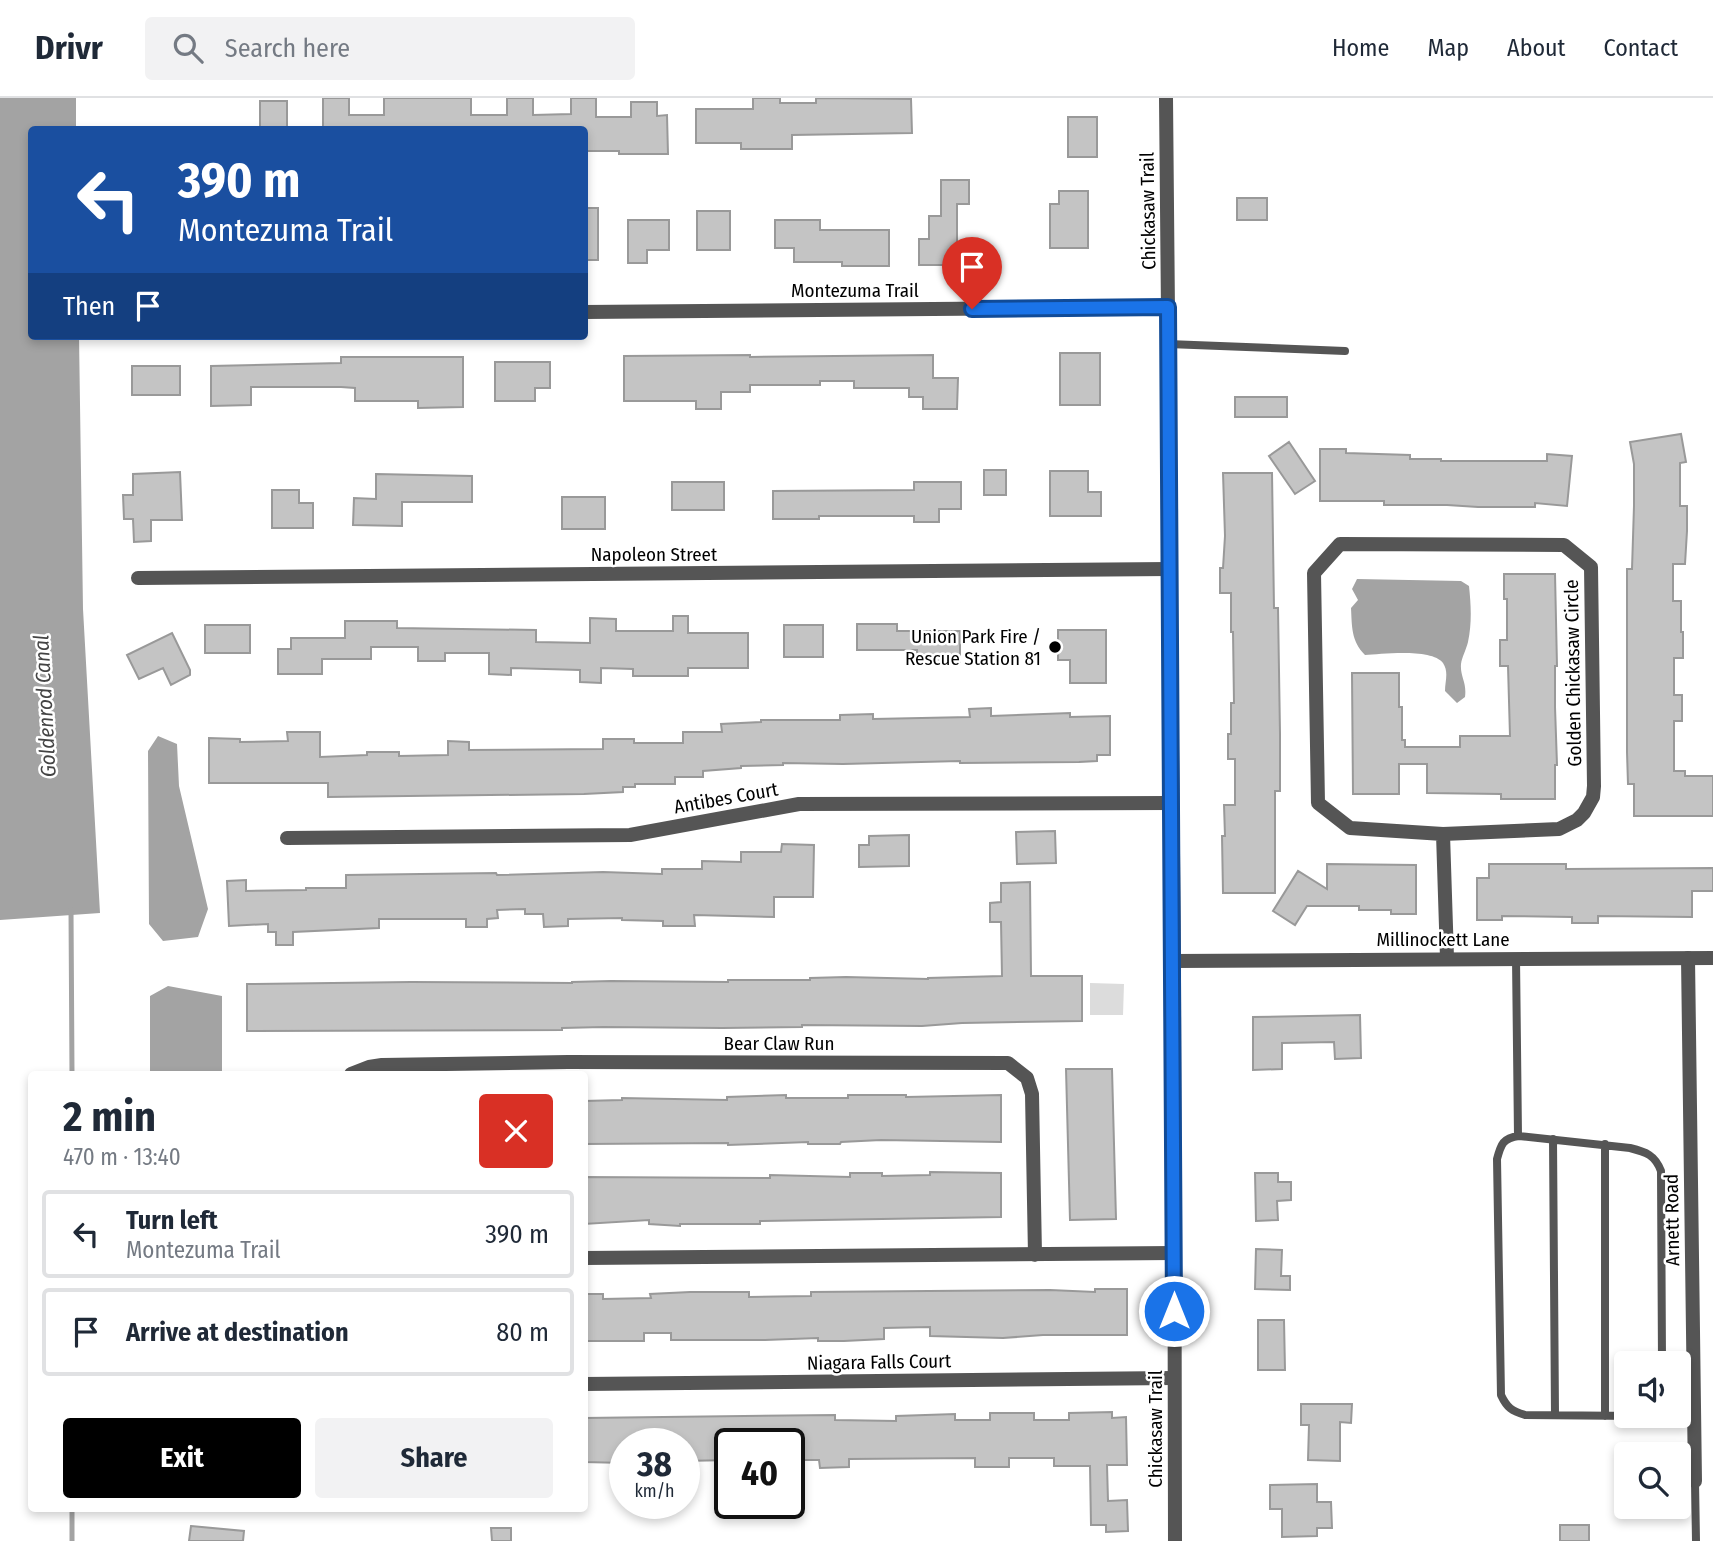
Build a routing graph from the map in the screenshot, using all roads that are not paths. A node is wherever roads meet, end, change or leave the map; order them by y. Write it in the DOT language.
graph roads {
  1 [pos="1166,98"];
  2 [pos="1168,307"];
  3 [pos="588,312"];
  4 [pos="1168,344"];
  5 [pos="1345,351"];
  6 [pos="1170,569"];
  7 [pos="138,578"];
  8 [pos="1171,803"];
  9 [pos="1443,834"];
  10 [pos="288,838"];
  11 [pos="1447,958"];
  12 [pos="1516,958"];
  13 [pos="1688,958"];
  14 [pos="1713,958"];
  15 [pos="1174,961"];
  16 [pos="359,1071"];
  17 [pos="1518,1136"];
  18 [pos="1553,1139"];
  19 [pos="1605,1144"];
  20 [pos="1174,1252"];
  21 [pos="1035,1255"];
  22 [pos="588,1258"];
  23 [pos="1662,1351"];
  24 [pos="1174,1377"];
  25 [pos="588,1384"];
  26 [pos="1555,1415"];
  27 [pos="1605,1416"];
  28 [pos="1614,1416"];
  29 [pos="1695,1481"];
  30 [pos="1175,1541"];
  31 [pos="1696,1541"];
  1 -- 2 [label="street, Chickasaw Trail"];
  2 -- 3 [label="street, Montezuma Trail"];
  2 -- 4 [label="street, Chickasaw Trail"];
  4 -- 5 [label="lane"];
  4 -- 6 [label="street, Chickasaw Trail"];
  6 -- 7 [label="street, Napoleon Street"];
  6 -- 8 [label="street, Chickasaw Trail"];
  8 -- 10 [label="street, Antibes Court"];
  8 -- 15 [label="street, Chickasaw Trail"];
  9 -- 9 [label="street, Golden Chickasaw Circle"];
  9 -- 11 [label="street"];
  11 -- 12 [label="street, Millinockett Lane"];
  11 -- 15 [label="street, Millinockett Lane"];
  12 -- 13 [label="street, Millinockett Lane"];
  12 -- 17 [label="lane"];
  13 -- 14 [label="street, Millinockett Lane"];
  13 -- 29 [label="street, Arnett Road"];
  15 -- 20 [label="street, Chickasaw Trail"];
  16 -- 21 [label="street, Bear Claw Run"];
  17 -- 18 [label="lane"];
  17 -- 26 [label="lane"];
  18 -- 19 [label="lane"];
  18 -- 26 [label="lane"];
  19 -- 23 [label="lane"];
  19 -- 27 [label="lane"];
  20 -- 21 [label="street"];
  20 -- 24 [label="street, Chickasaw Trail"];
  21 -- 22 [label="street"];
  24 -- 25 [label="street, Niagara Falls Court"];
  24 -- 30 [label="street, Chickasaw Trail"];
  26 -- 27 [label="lane"];
  27 -- 28 [label="lane"];
  29 -- 31 [label="lane"];
}
